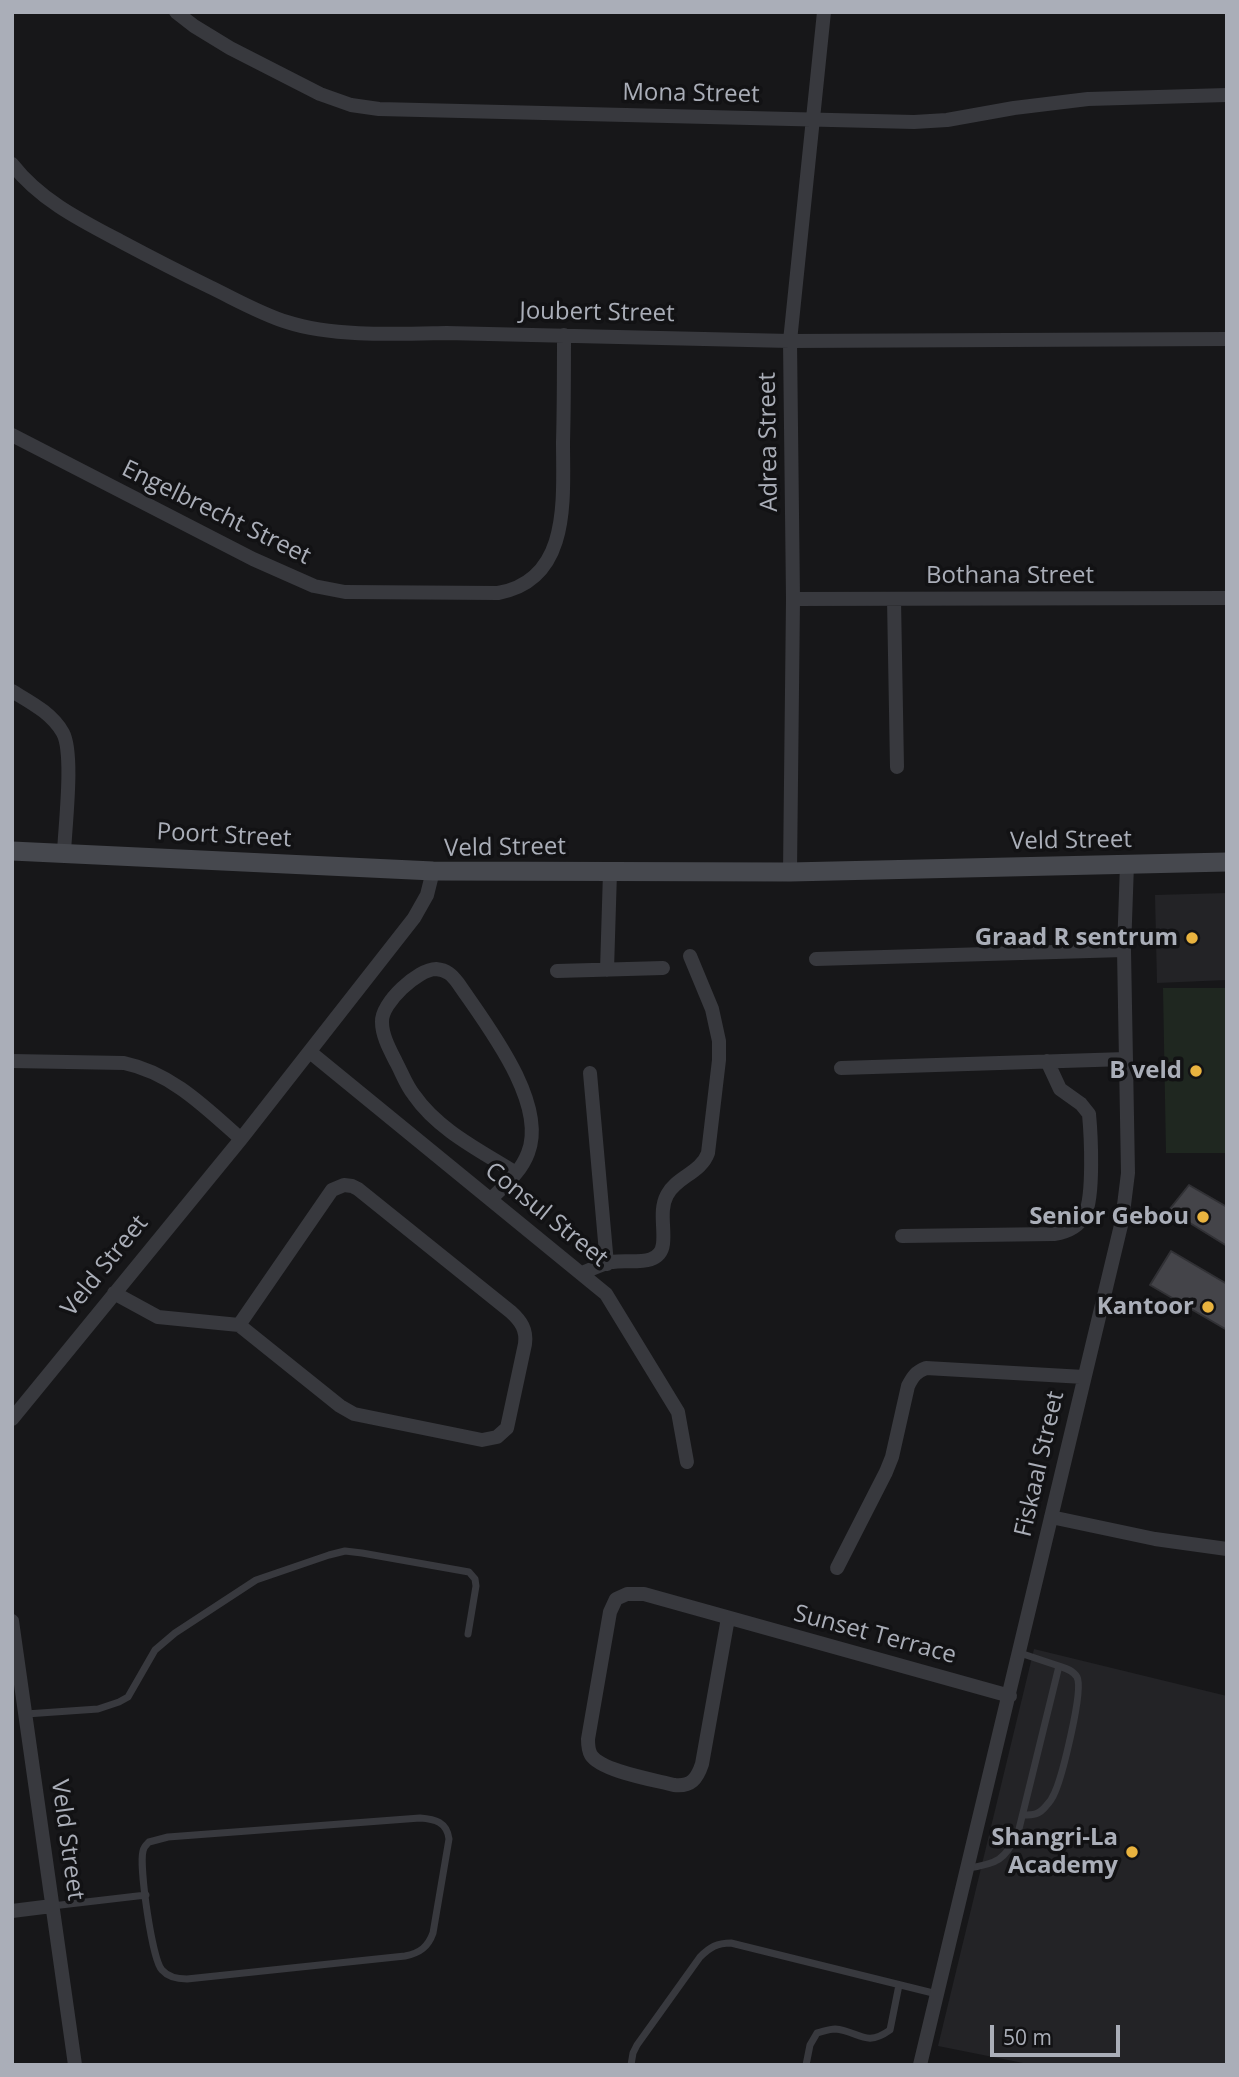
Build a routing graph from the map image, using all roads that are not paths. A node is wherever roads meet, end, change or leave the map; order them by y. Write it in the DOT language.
graph roads {
  1 [pos="176,12"];
  2 [pos="824,12"];
  3 [pos="1227,95"];
  4 [pos="812,119"];
  5 [pos="12,164"];
  6 [pos="564,335"];
  7 [pos="1227,339"];
  8 [pos="790,341"];
  9 [pos="12,435"];
  10 [pos="1227,598"];
  11 [pos="793,599"];
  12 [pos="894,599"];
  13 [pos="12,691"];
  14 [pos="897,766"];
  15 [pos="12,851"];
  16 [pos="64,853"];
  17 [pos="1227,862"];
  18 [pos="1126,864"];
  19 [pos="433,871"];
  20 [pos="610,872"];
  21 [pos="790,872"];
  22 [pos="1124,950"];
  23 [pos="691,956"];
  24 [pos="816,958"];
  25 [pos="663,968"];
  26 [pos="607,970"];
  27 [pos="557,971"];
  28 [pos="310,1052"];
  29 [pos="1126,1059"];
  30 [pos="12,1061"];
  31 [pos="1047,1061"];
  32 [pos="841,1068"];
  33 [pos="590,1073"];
  34 [pos="241,1139"];
  35 [pos="516,1173"];
  36 [pos="491,1199"];
  37 [pos="902,1236"];
  38 [pos="607,1264"];
  39 [pos="582,1273"];
  40 [pos="114,1293"];
  41 [pos="239,1325"];
  42 [pos="1084,1377"];
  43 [pos="12,1419"];
  44 [pos="687,1462"];
  45 [pos="1051,1517"];
  46 [pos="1227,1549"];
  47 [pos="837,1567"];
  48 [pos="728,1618"];
  49 [pos="12,1621"];
  50 [pos="468,1634"];
  51 [pos="14,1641"];
  52 [pos="1020,1653"];
  53 [pos="1059,1666"];
  54 [pos="1010,1696"];
  55 [pos="25,1714"];
  56 [pos="1023,1815"];
  57 [pos="968,1868"];
  58 [pos="146,1895"];
  59 [pos="52,1906"];
  60 [pos="12,1911"];
  61 [pos="899,1985"];
  62 [pos="937,1994"];
  63 [pos="75,2065"];
  64 [pos="631,2065"];
  65 [pos="806,2065"];
  66 [pos="920,2065"];
  1 -- 4 [label="street, Mona Street"];
  2 -- 4 [label="street, Adrea Street"];
  3 -- 4 [label="street, Mona Street"];
  4 -- 8 [label="street, Adrea Street"];
  5 -- 6 [label="street, Joubert Street"];
  6 -- 8 [label="street, Joubert Street"];
  6 -- 9 [label="street, Engelbrecht Street"];
  7 -- 8 [label="street, Joubert Street"];
  8 -- 11 [label="street, Adrea Street"];
  10 -- 12 [label="street, Bothana Street"];
  11 -- 12 [label="street, Bothana Street"];
  11 -- 21 [label="street, Adrea Street"];
  12 -- 14 [label="street"];
  13 -- 16 [label="street"];
  15 -- 16 [label="street, Poort Street"];
  16 -- 19 [label="street, Poort Street"];
  17 -- 18 [label="street, Veld Street"];
  18 -- 21 [label="street, Veld Street"];
  18 -- 22 [label="street, Fiskaal Street"];
  19 -- 20 [label="street, Veld Street"];
  19 -- 28 [label="street, Veld Street"];
  20 -- 21 [label="street, Veld Street"];
  20 -- 26 [label="street"];
  22 -- 24 [label="street"];
  22 -- 29 [label="street, Fiskaal Street"];
  23 -- 38 [label="street"];
  25 -- 26 [label="street"];
  26 -- 27 [label="street"];
  28 -- 34 [label="street, Veld Street"];
  28 -- 36 [label="street, Consul Street"];
  29 -- 31 [label="street"];
  29 -- 42 [label="street, Fiskaal Street"];
  30 -- 34 [label="street"];
  31 -- 32 [label="street"];
  31 -- 37 [label="street"];
  33 -- 38 [label="street"];
  34 -- 40 [label="street, Veld Street"];
  35 -- 35 [label="street"];
  35 -- 36 [label="street"];
  36 -- 39 [label="street, Consul Street"];
  38 -- 39 [label="street"];
  39 -- 44 [label="street, Consul Street"];
  40 -- 41 [label="street"];
  40 -- 43 [label="street, Veld Street"];
  41 -- 41 [label="street"];
  42 -- 45 [label="street, Fiskaal Street"];
  42 -- 47 [label="street"];
  45 -- 46 [label="street"];
  45 -- 52 [label="street, Fiskaal Street"];
  48 -- 48 [label="street, Sunset Terrace"];
  48 -- 54 [label="street, Sunset Terrace"];
  49 -- 51 [label="street, Veld Street"];
  50 -- 55 [label="lane"];
  51 -- 55 [label="street, Veld Street"];
  52 -- 53 [label="lane"];
  52 -- 54 [label="street, Fiskaal Street"];
  53 -- 56 [label="lane"];
  53 -- 56 [label="lane"];
  54 -- 57 [label="street, Fiskaal Street"];
  55 -- 59 [label="street, Veld Street"];
  56 -- 57 [label="lane"];
  57 -- 62 [label="street, Fiskaal Street"];
  58 -- 58 [label="lane"];
  58 -- 59 [label="lane"];
  59 -- 60 [label="street"];
  59 -- 63 [label="street, Veld Street"];
  61 -- 62 [label="lane"];
  61 -- 64 [label="lane"];
  61 -- 65 [label="lane"];
  62 -- 66 [label="street, Fiskaal Street"];
}
